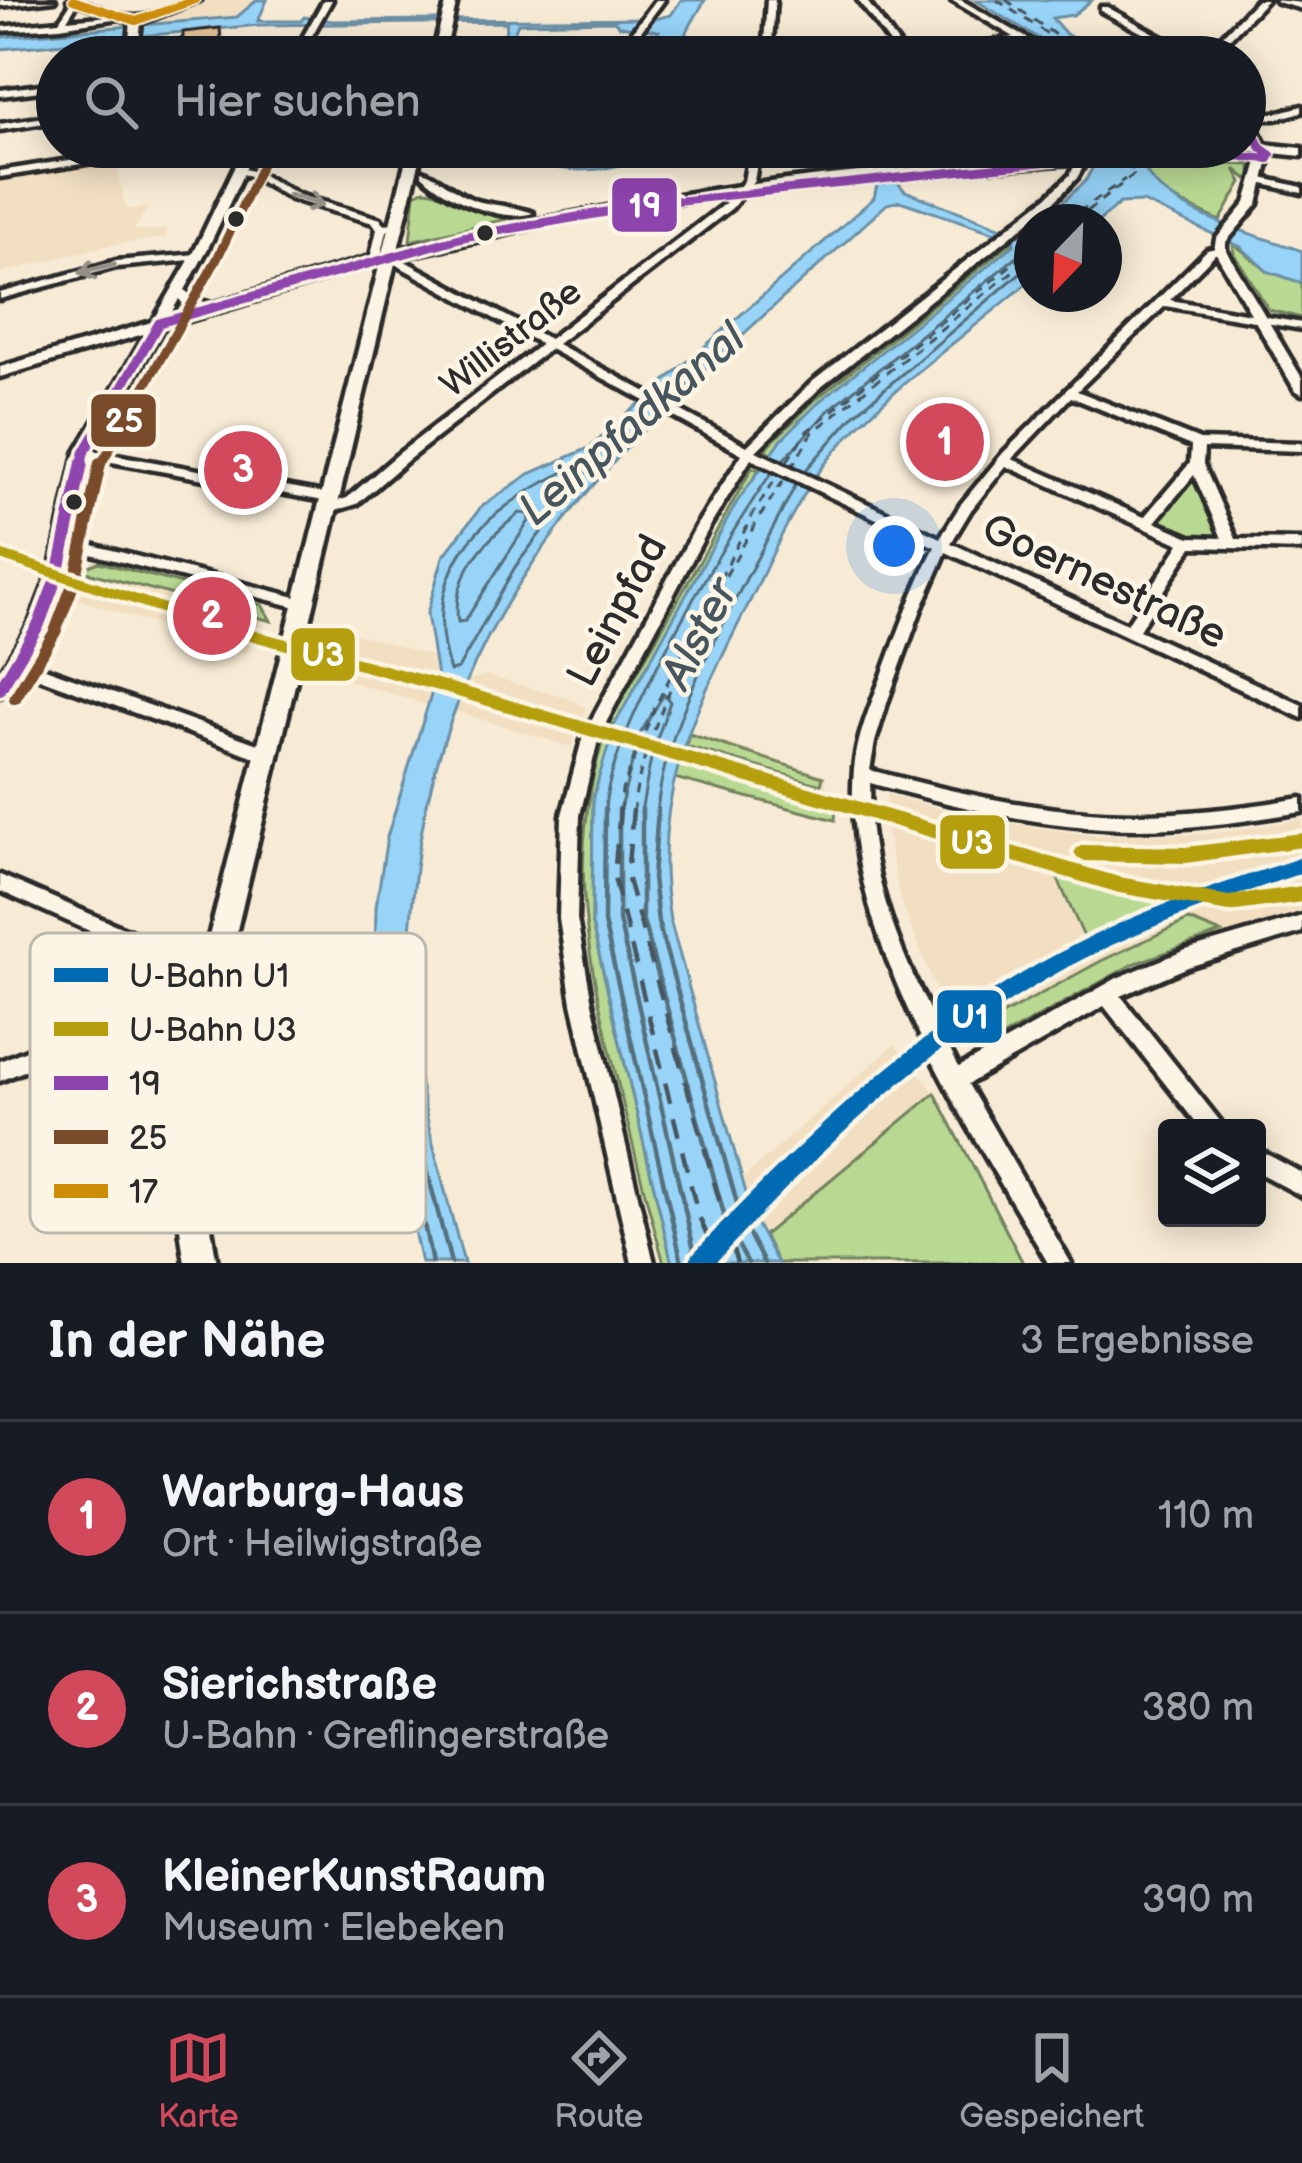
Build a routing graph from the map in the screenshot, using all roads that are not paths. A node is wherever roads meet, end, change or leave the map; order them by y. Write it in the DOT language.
graph roads {
  1 [pos="50,0"];
  2 [pos="195,0"];
  3 [pos="328,0"];
  4 [pos="452,0"];
  5 [pos="660,0"];
  6 [pos="771,0"];
  7 [pos="862,0"];
  8 [pos="955,0"];
  9 [pos="1280,0"];
  10 [pos="1290,0"];
  11 [pos="73,1"];
  12 [pos="1264,2"];
  13 [pos="0,3"];
  14 [pos="1302,5"];
  15 [pos="1104,9"];
  16 [pos="60,25"];
  17 [pos="131,25"];
  18 [pos="0,29"];
  19 [pos="131,36"];
  20 [pos="308,36"];
  21 [pos="443,36"];
  22 [pos="631,36"];
  23 [pos="768,36"];
  24 [pos="889,36"];
  25 [pos="1018,36"];
  26 [pos="1155,36"];
  27 [pos="1228,36"];
  28 [pos="36,89"];
  29 [pos="0,94"];
  30 [pos="1302,109"];
  31 [pos="1266,116"];
  32 [pos="36,121"];
  33 [pos="0,127"];
  34 [pos="1300,152"];
  35 [pos="1266,155"];
  36 [pos="1266,163"];
  37 [pos="37,168"];
  38 [pos="240,168"];
  39 [pos="411,168"];
  40 [pos="751,168"];
  41 [pos="944,168"];
  42 [pos="1079,168"];
  43 [pos="1256,168"];
  44 [pos="239,171"];
  45 [pos="425,173"];
  46 [pos="0,174"];
  47 [pos="748,182"];
  48 [pos="436,185"];
  49 [pos="406,187"];
  50 [pos="1302,190"];
  51 [pos="707,194"];
  52 [pos="728,206"];
  53 [pos="521,217"];
  54 [pos="398,220"];
  55 [pos="382,229"];
  56 [pos="1221,244"];
  57 [pos="197,257"];
  58 [pos="381,258"];
  59 [pos="178,290"];
  60 [pos="0,296"];
  61 [pos="1163,302"];
  62 [pos="214,306"];
  63 [pos="1261,321"];
  64 [pos="159,323"];
  65 [pos="1302,326"];
  66 [pos="550,345"];
  67 [pos="0,372"];
  68 [pos="1302,390"];
  69 [pos="1073,394"];
  70 [pos="1198,444"];
  71 [pos="1302,447"];
  72 [pos="748,452"];
  73 [pos="83,453"];
  74 [pos="1006,461"];
  75 [pos="1196,464"];
  76 [pos="328,503"];
  77 [pos="1146,524"];
  78 [pos="1188,542"];
  79 [pos="65,543"];
  80 [pos="942,543"];
  81 [pos="1232,544"];
  82 [pos="1302,545"];
  83 [pos="304,604"];
  84 [pos="1131,630"];
  85 [pos="17,664"];
  86 [pos="0,689"];
  87 [pos="1302,712"];
  88 [pos="266,754"];
  89 [pos="861,774"];
  90 [pos="1302,805"];
  91 [pos="0,883"];
  92 [pos="1302,924"];
  93 [pos="118,933"];
  94 [pos="223,933"];
  95 [pos="1106,993"];
  96 [pos="30,1059"];
  97 [pos="0,1072"];
  98 [pos="958,1078"];
  99 [pos="1206,1119"];
  100 [pos="1266,1165"];
  101 [pos="1302,1186"];
  102 [pos="197,1233"];
  103 [pos="201,1263"];
  104 [pos="643,1263"];
  105 [pos="1060,1263"];
  1 -- 13 [label="street"];
  2 -- 17 [label="street"];
  3 -- 20 [label="street"];
  4 -- 21 [label="main road"];
  5 -- 22 [label="street"];
  6 -- 23 [label="street"];
  7 -- 24 [label="street"];
  8 -- 25 [label="street"];
  9 -- 14 [label="street"];
  10 -- 14 [label="street"];
  11 -- 16 [label="street"];
  11 -- 17 [label="street"];
  12 -- 27 [label="street"];
  15 -- 26 [label="street"];
  16 -- 17 [label="street"];
  16 -- 18 [label="street"];
  17 -- 19 [label="street"];
  28 -- 29 [label="street"];
  30 -- 31 [label="street"];
  32 -- 33 [label="street"];
  34 -- 35 [label="main road"];
  36 -- 50 [label="street"];
  37 -- 46 [label="street"];
  38 -- 44 [label="street"];
  39 -- 49 [label="main road"];
  40 -- 47 [label="street"];
  41 -- 47 [label="main road"];
  42 -- 72 [label="street, Leinpfad"];
  43 -- 56 [label="street"];
  44 -- 55 [label="street, one-way"];
  44 -- 57 [label="street"];
  45 -- 48 [label="street"];
  47 -- 51 [label="main road"];
  47 -- 52 [label="street, Willistraße"];
  48 -- 49 [label="street"];
  48 -- 53 [label="street"];
  49 -- 54 [label="main road"];
  51 -- 52 [label="street"];
  51 -- 53 [label="main road"];
  52 -- 66 [label="street, Willistraße"];
  53 -- 58 [label="main road"];
  54 -- 55 [label="street"];
  54 -- 58 [label="main road"];
  55 -- 58 [label="street"];
  56 -- 61 [label="street"];
  56 -- 63 [label="street"];
  57 -- 59 [label="street"];
  57 -- 60 [label="street, one-way"];
  58 -- 62 [label="main road"];
  58 -- 66 [label="street, Goernestraße"];
  58 -- 76 [label="main road"];
  59 -- 62 [label="street"];
  59 -- 64 [label="street"];
  61 -- 63 [label="street"];
  61 -- 69 [label="street"];
  62 -- 64 [label="main road"];
  63 -- 65 [label="street"];
  63 -- 68 [label="street"];
  64 -- 67 [label="main road"];
  64 -- 73 [label="street"];
  66 -- 72 [label="street, Goernestraße"];
  66 -- 76 [label="street, Willistraße"];
  69 -- 70 [label="street"];
  69 -- 74 [label="street"];
  70 -- 71 [label="street"];
  70 -- 75 [label="street"];
  72 -- 80 [label="street, Goernestraße"];
  72 -- 104 [label="street, Leinpfad"];
  73 -- 76 [label="street"];
  73 -- 79 [label="street"];
  74 -- 77 [label="street"];
  74 -- 80 [label="street"];
  75 -- 77 [label="street"];
  75 -- 81 [label="street"];
  76 -- 83 [label="main road"];
  77 -- 78 [label="street"];
  78 -- 81 [label="street"];
  78 -- 84 [label="street"];
  79 -- 83 [label="street"];
  79 -- 85 [label="street"];
  80 -- 84 [label="street, Goernestraße"];
  80 -- 89 [label="street"];
  81 -- 82 [label="street"];
  83 -- 88 [label="main road"];
  84 -- 87 [label="street, Goernestraße"];
  85 -- 86 [label="street"];
  85 -- 88 [label="street"];
  88 -- 94 [label="main road"];
  89 -- 90 [label="street"];
  89 -- 98 [label="street"];
  91 -- 93 [label="street"];
  92 -- 95 [label="street"];
  95 -- 98 [label="street"];
  95 -- 99 [label="street"];
  96 -- 97 [label="street"];
  98 -- 105 [label="street"];
  100 -- 101 [label="street"];
  102 -- 103 [label="main road"];
}
